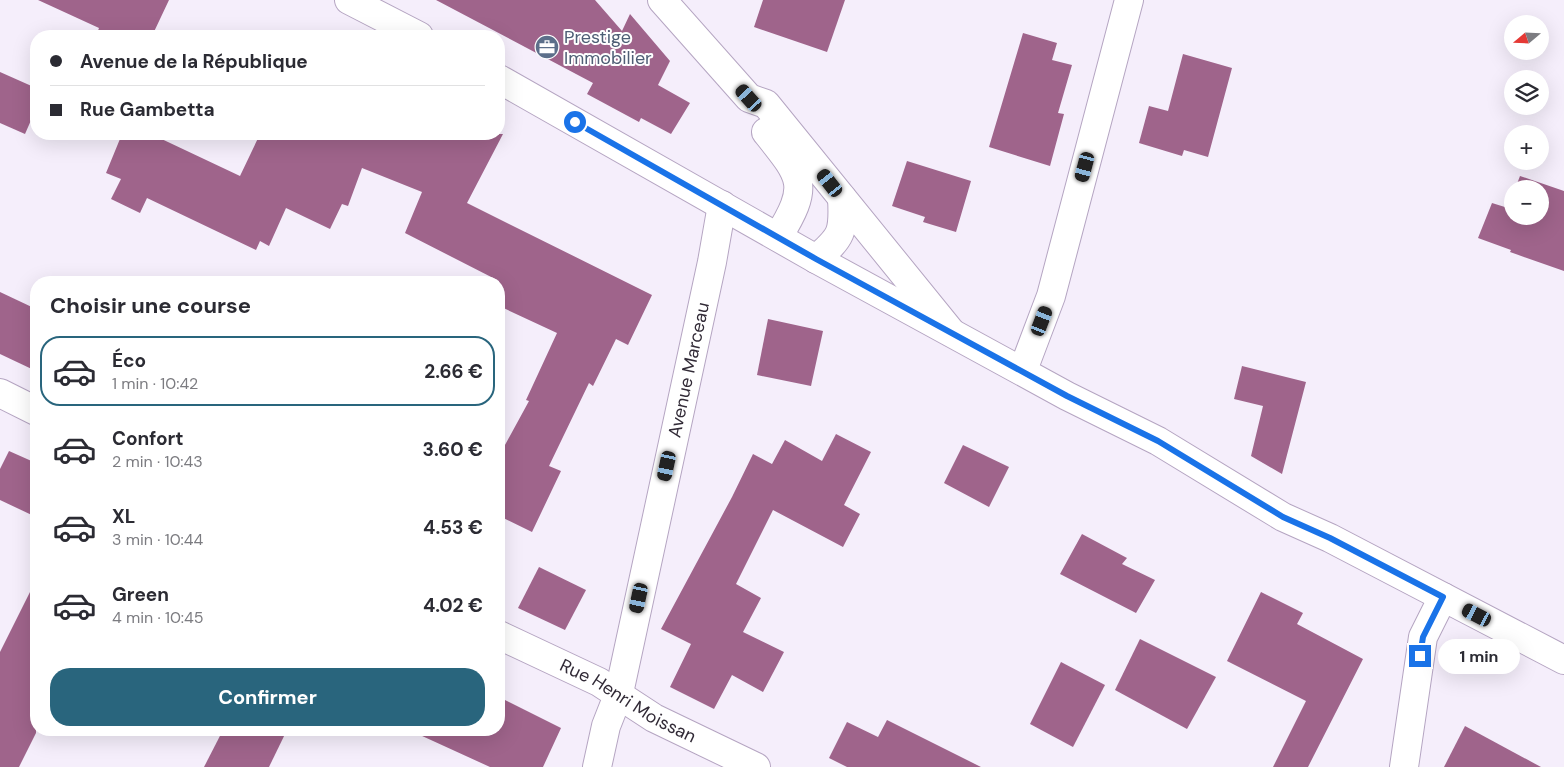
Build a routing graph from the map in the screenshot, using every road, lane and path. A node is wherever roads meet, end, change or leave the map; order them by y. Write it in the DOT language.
graph roads {
  1 [pos="349,0"];
  2 [pos="662,0"];
  3 [pos="1129,0"];
  4 [pos="407,30"];
  5 [pos="505,82"];
  6 [pos="749,98"];
  7 [pos="842,198"];
  8 [pos="722,205"];
  9 [pos="778,237"];
  10 [pos="816,259"];
  11 [pos="951,332"];
  12 [pos="1023,370"];
  13 [pos="0,393"];
  14 [pos="30,408"];
  15 [pos="1443,597"];
  16 [pos="505,638"];
  17 [pos="1564,660"];
  18 [pos="619,693"];
  19 [pos="597,767"];
  20 [pos="756,767"];
  21 [pos="1404,767"];
  1 -- 4 [label="street"];
  2 -- 6 [label="street"];
  3 -- 12 [label="street"];
  5 -- 8 [label="street"];
  6 -- 7 [label="street"];
  6 -- 9 [label="street"];
  7 -- 10 [label="street"];
  7 -- 11 [label="street"];
  8 -- 9 [label="street"];
  8 -- 18 [label="street, Avenue Marceau"];
  9 -- 10 [label="street"];
  10 -- 11 [label="street"];
  11 -- 12 [label="street"];
  12 -- 15 [label="street"];
  13 -- 14 [label="street"];
  15 -- 17 [label="street"];
  15 -- 21 [label="street"];
  16 -- 18 [label="street, Rue Henri Moissan"];
  18 -- 19 [label="street, Avenue Marceau"];
  18 -- 20 [label="street, Rue Henri Moissan"];
}
